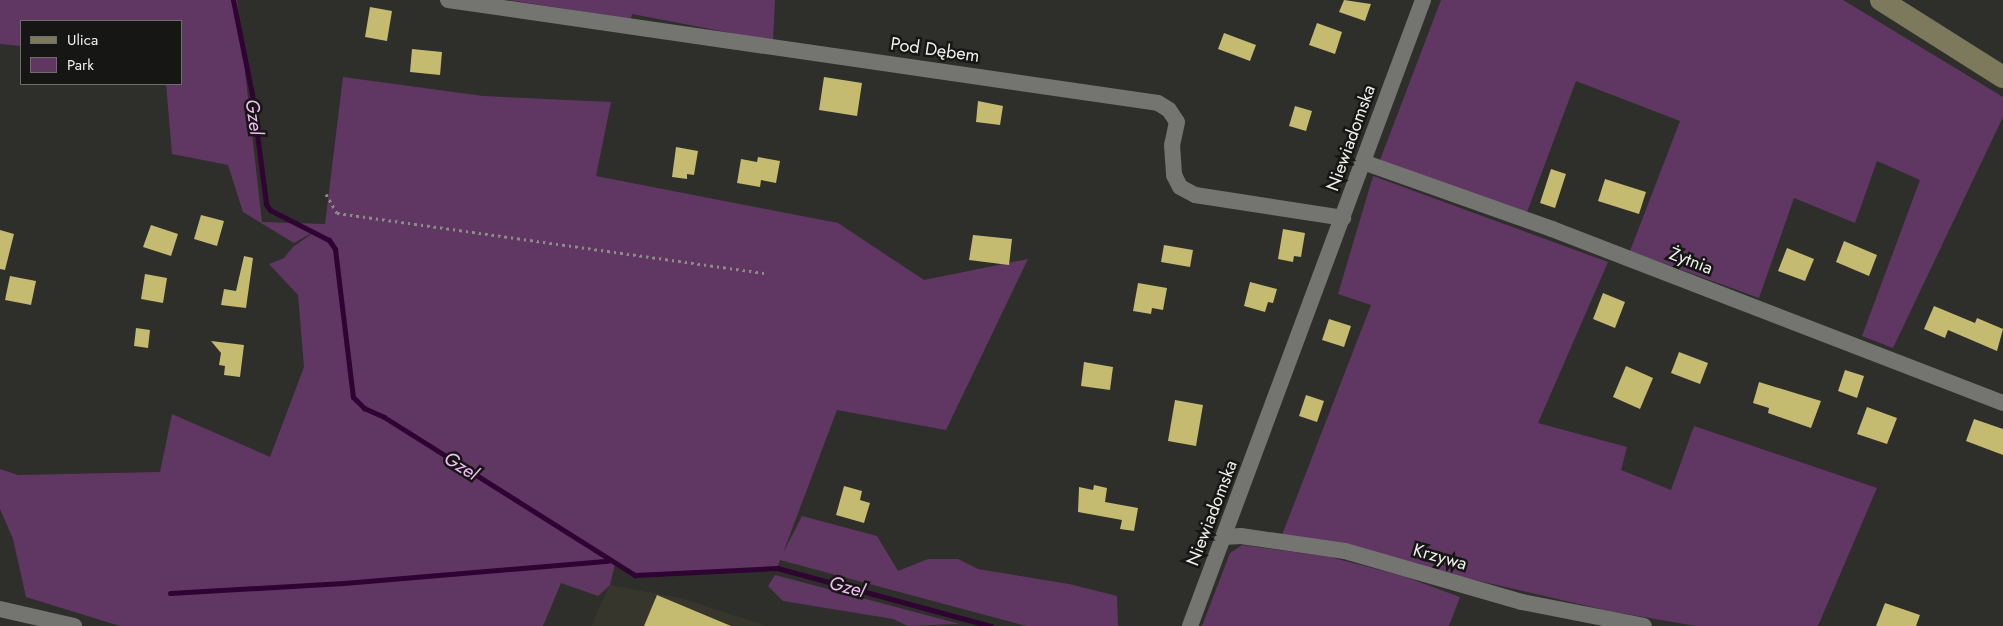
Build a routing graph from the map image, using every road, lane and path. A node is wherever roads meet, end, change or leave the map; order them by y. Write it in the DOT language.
graph roads {
  1 [pos="448,0"];
  2 [pos="1423,0"];
  3 [pos="1881,0"];
  4 [pos="2003,77"];
  5 [pos="1363,162"];
  6 [pos="326,194"];
  7 [pos="1343,218"];
  8 [pos="766,273"];
  9 [pos="2003,403"];
  10 [pos="1224,537"];
  11 [pos="0,608"];
  12 [pos="74,626"];
  13 [pos="1190,626"];
  14 [pos="1644,626"];
  1 -- 7 [label="street, Pod Dębem"];
  2 -- 5 [label="street, Niewiadomska"];
  3 -- 4 [label="street"];
  5 -- 7 [label="street, Niewiadomska"];
  5 -- 9 [label="street, Żytnia"];
  6 -- 8 [label="path"];
  7 -- 10 [label="street, Niewiadomska"];
  10 -- 13 [label="street, Niewiadomska"];
  10 -- 14 [label="street, Krzywa"];
  11 -- 12 [label="street"];
}
